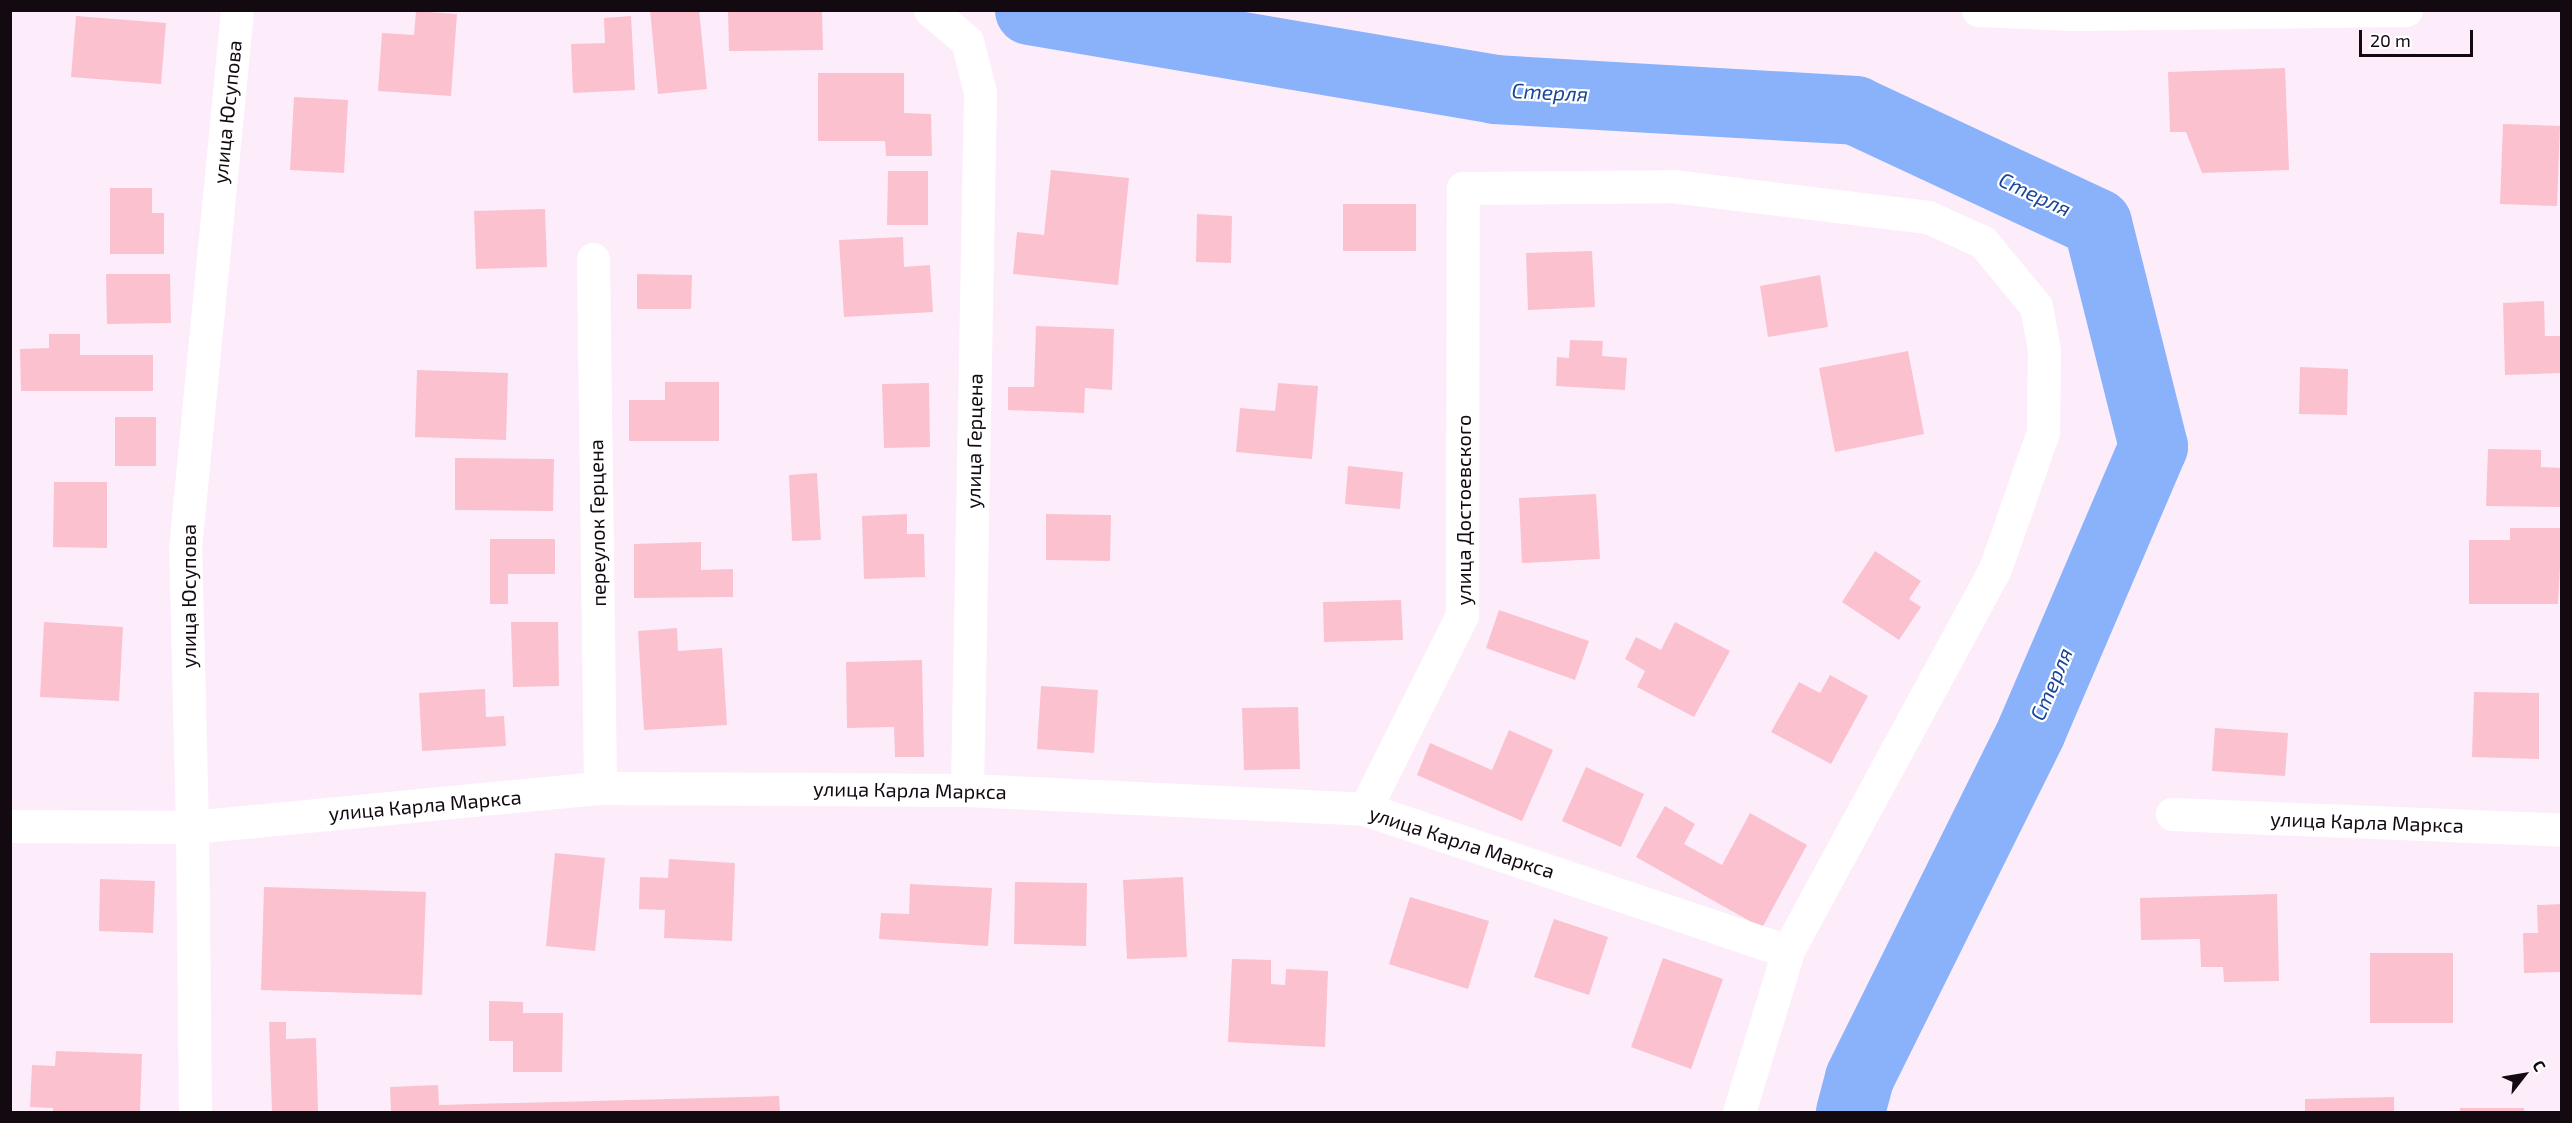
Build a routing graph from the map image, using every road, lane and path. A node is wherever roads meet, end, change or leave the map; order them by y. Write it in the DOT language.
graph roads {
  1 [pos="237,10"];
  2 [pos="930,10"];
  3 [pos="1978,10"];
  4 [pos="2406,10"];
  5 [pos="592,259"];
  6 [pos="600,788"];
  7 [pos="967,790"];
  8 [pos="1365,808"];
  9 [pos="2172,814"];
  10 [pos="10,826"];
  11 [pos="192,827"];
  12 [pos="2562,830"];
  13 [pos="1788,951"];
  14 [pos="195,1113"];
  15 [pos="1739,1113"];
  1 -- 11 [label="street, улица Юсупова"];
  2 -- 7 [label="street, улица Герцена"];
  3 -- 4 [label="street"];
  5 -- 6 [label="street, переулок Герцена"];
  6 -- 7 [label="street, улица Карла Маркса"];
  6 -- 11 [label="street, улица Карла Маркса"];
  7 -- 8 [label="street, улица Карла Маркса"];
  8 -- 13 [label="street, улица Карла Маркса"];
  8 -- 13 [label="street, улица Достоевского"];
  9 -- 12 [label="street, улица Карла Маркса"];
  10 -- 11 [label="street, улица Карла Маркса"];
  11 -- 14 [label="street, улица Юсупова"];
  13 -- 15 [label="street"];
}
